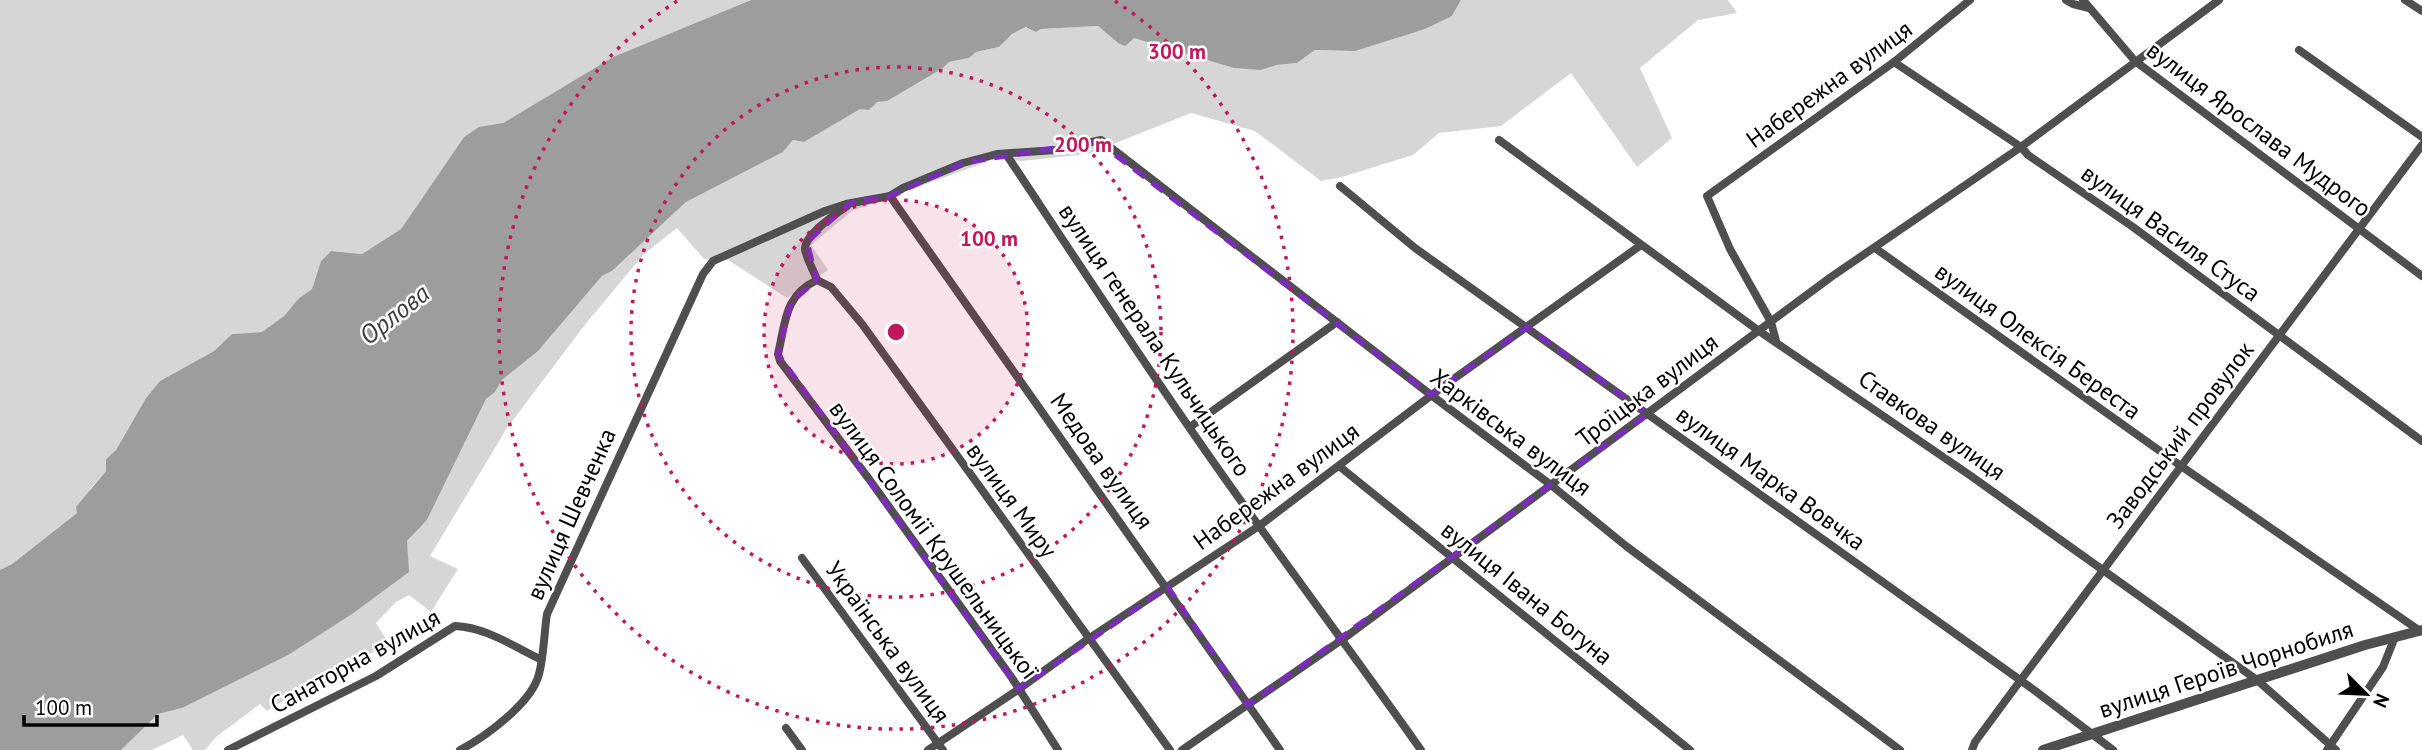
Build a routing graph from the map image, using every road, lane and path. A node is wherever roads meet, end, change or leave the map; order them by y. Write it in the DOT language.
graph roads {
  1 [pos="1970,0"];
  2 [pos="2066,0"];
  3 [pos="2219,0"];
  4 [pos="2405,0"];
  5 [pos="2086,4"];
  6 [pos="2422,11"];
  7 [pos="2299,50"];
  8 [pos="2136,61"];
  9 [pos="1894,62"];
  10 [pos="2422,137"];
  11 [pos="1499,140"];
  12 [pos="2422,145"];
  13 [pos="2021,147"];
  14 [pos="1006,154"];
  15 [pos="1340,186"];
  16 [pos="890,196"];
  17 [pos="850,203"];
  18 [pos="2360,230"];
  19 [pos="1641,245"];
  20 [pos="1875,248"];
  21 [pos="2422,276"];
  22 [pos="817,280"];
  23 [pos="1337,322"];
  24 [pos="1771,322"];
  25 [pos="1527,327"];
  26 [pos="1759,331"];
  27 [pos="2278,335"];
  28 [pos="1776,341"];
  29 [pos="1431,396"];
  30 [pos="1648,414"];
  31 [pos="1191,427"];
  32 [pos="2422,441"];
  33 [pos="1339,466"];
  34 [pos="2181,467"];
  35 [pos="1551,485"];
  36 [pos="1259,526"];
  37 [pos="802,558"];
  38 [pos="1453,558"];
  39 [pos="2103,570"];
  40 [pos="1168,587"];
  41 [pos="2421,629"];
  42 [pos="2395,637"];
  43 [pos="1088,639"];
  44 [pos="1343,639"];
  45 [pos="540,659"];
  46 [pos="2257,680"];
  47 [pos="2020,681"];
  48 [pos="1019,689"];
  49 [pos="1248,705"];
  50 [pos="786,727"];
  51 [pos="2093,734"];
  52 [pos="941,747"];
  53 [pos="2331,748"];
  54 [pos="228,750"];
  55 [pos="460,750"];
  56 [pos="802,750"];
  57 [pos="928,750"];
  58 [pos="1058,750"];
  59 [pos="1170,750"];
  60 [pos="1182,750"];
  61 [pos="1280,750"];
  62 [pos="1421,750"];
  63 [pos="1690,750"];
  64 [pos="1900,750"];
  65 [pos="1972,750"];
  66 [pos="2043,750"];
  67 [pos="2113,750"];
  1 -- 9 [label="street, Набережна вулиця"];
  2 -- 5 [label="street"];
  3 -- 8 [label="street, Троїцька вулиця"];
  4 -- 6 [label="street"];
  5 -- 8 [label="street, вулиця Ярослава Мудрого"];
  7 -- 10 [label="street"];
  8 -- 13 [label="street, Троїцька вулиця"];
  8 -- 18 [label="street, вулиця Ярослава Мудрого"];
  9 -- 13 [label="street, вулиця Василя Стуса"];
  9 -- 24 [label="street, Набережна вулиця"];
  11 -- 19 [label="street, Ставкова вулиця"];
  12 -- 18 [label="street, Заводський провулок"];
  13 -- 20 [label="street, Троїцька вулиця"];
  13 -- 27 [label="street, вулиця Василя Стуса"];
  14 -- 16 [label="street"];
  14 -- 23 [label="street, Харківська вулиця"];
  14 -- 31 [label="street, вулиця генерала Кульчицького"];
  15 -- 25 [label="street, вулиця Марка Вовчка"];
  16 -- 17 [label="street"];
  16 -- 40 [label="street, Медова вулиця"];
  17 -- 22 [label="street"];
  17 -- 45 [label="street, вулиця Шевченка"];
  18 -- 21 [label="street, вулиця Ярослава Мудрого"];
  18 -- 27 [label="street, Заводський провулок"];
  19 -- 25 [label="street, Набережна вулиця"];
  19 -- 26 [label="street, Ставкова вулиця"];
  20 -- 24 [label="street, Троїцька вулиця"];
  20 -- 34 [label="street, вулиця Олексія Береста"];
  22 -- 43 [label="street, вулиця Миру"];
  22 -- 48 [label="street, вулиця Соломії Крушельницької"];
  23 -- 29 [label="street, Харківська вулиця"];
  23 -- 31 [label="street"];
  24 -- 26 [label="street, Троїцька вулиця"];
  24 -- 28 [label="street"];
  25 -- 29 [label="street, Набережна вулиця"];
  25 -- 30 [label="street, вулиця Марка Вовчка"];
  26 -- 28 [label="street, Ставкова вулиця"];
  26 -- 30 [label="street, Троїцька вулиця"];
  27 -- 32 [label="street, вулиця Василя Стуса"];
  27 -- 34 [label="street, Заводський провулок"];
  28 -- 39 [label="street, Ставкова вулиця"];
  29 -- 33 [label="street, Набережна вулиця"];
  29 -- 35 [label="street, Харківська вулиця"];
  30 -- 35 [label="street, Троїцька вулиця"];
  30 -- 47 [label="street, вулиця Марка Вовчка"];
  31 -- 36 [label="street, вулиця генерала Кульчицького"];
  33 -- 36 [label="street, Набережна вулиця"];
  33 -- 38 [label="street, вулиця Івана Богуна"];
  34 -- 39 [label="street, Заводський провулок"];
  34 -- 41 [label="street, вулиця Олексія Береста"];
  35 -- 38 [label="street, Троїцька вулиця"];
  35 -- 64 [label="street, Харківська вулиця"];
  36 -- 40 [label="street, Набережна вулиця"];
  36 -- 44 [label="street, вулиця генерала Кульчицького"];
  37 -- 52 [label="street, Українська вулиця"];
  38 -- 44 [label="street, Троїцька вулиця"];
  38 -- 63 [label="street, вулиця Івана Богуна"];
  39 -- 46 [label="street, Ставкова вулиця"];
  39 -- 47 [label="street, Заводський провулок"];
  40 -- 43 [label="street, Набережна вулиця"];
  40 -- 49 [label="street, Медова вулиця"];
  41 -- 42 [label="street, вулиця Героїв Чорнобиля"];
  42 -- 46 [label="street, вулиця Героїв Чорнобиля"];
  42 -- 53 [label="street"];
  43 -- 48 [label="street, Набережна вулиця"];
  43 -- 59 [label="street, вулиця Миру"];
  44 -- 49 [label="street, Троїцька вулиця"];
  44 -- 62 [label="street, вулиця генерала Кульчицького"];
  45 -- 54 [label="street, Санаторна вулиця"];
  45 -- 55 [label="street, вулиця Шевченка"];
  46 -- 51 [label="street, вулиця Героїв Чорнобиля"];
  46 -- 53 [label="street, Ставкова вулиця"];
  47 -- 51 [label="street, вулиця Марка Вовчка"];
  47 -- 65 [label="street, Заводський провулок"];
  48 -- 52 [label="street, Набережна вулиця"];
  48 -- 58 [label="street, вулиця Соломії Крушельницької"];
  49 -- 60 [label="street, Троїцька вулиця"];
  49 -- 61 [label="street, Медова вулиця"];
  50 -- 56 [label="street"];
  51 -- 66 [label="street, вулиця Героїв Чорнобиля"];
  51 -- 67 [label="street, вулиця Марка Вовчка"];
  52 -- 57 [label="street, Набережна вулиця"];
}
